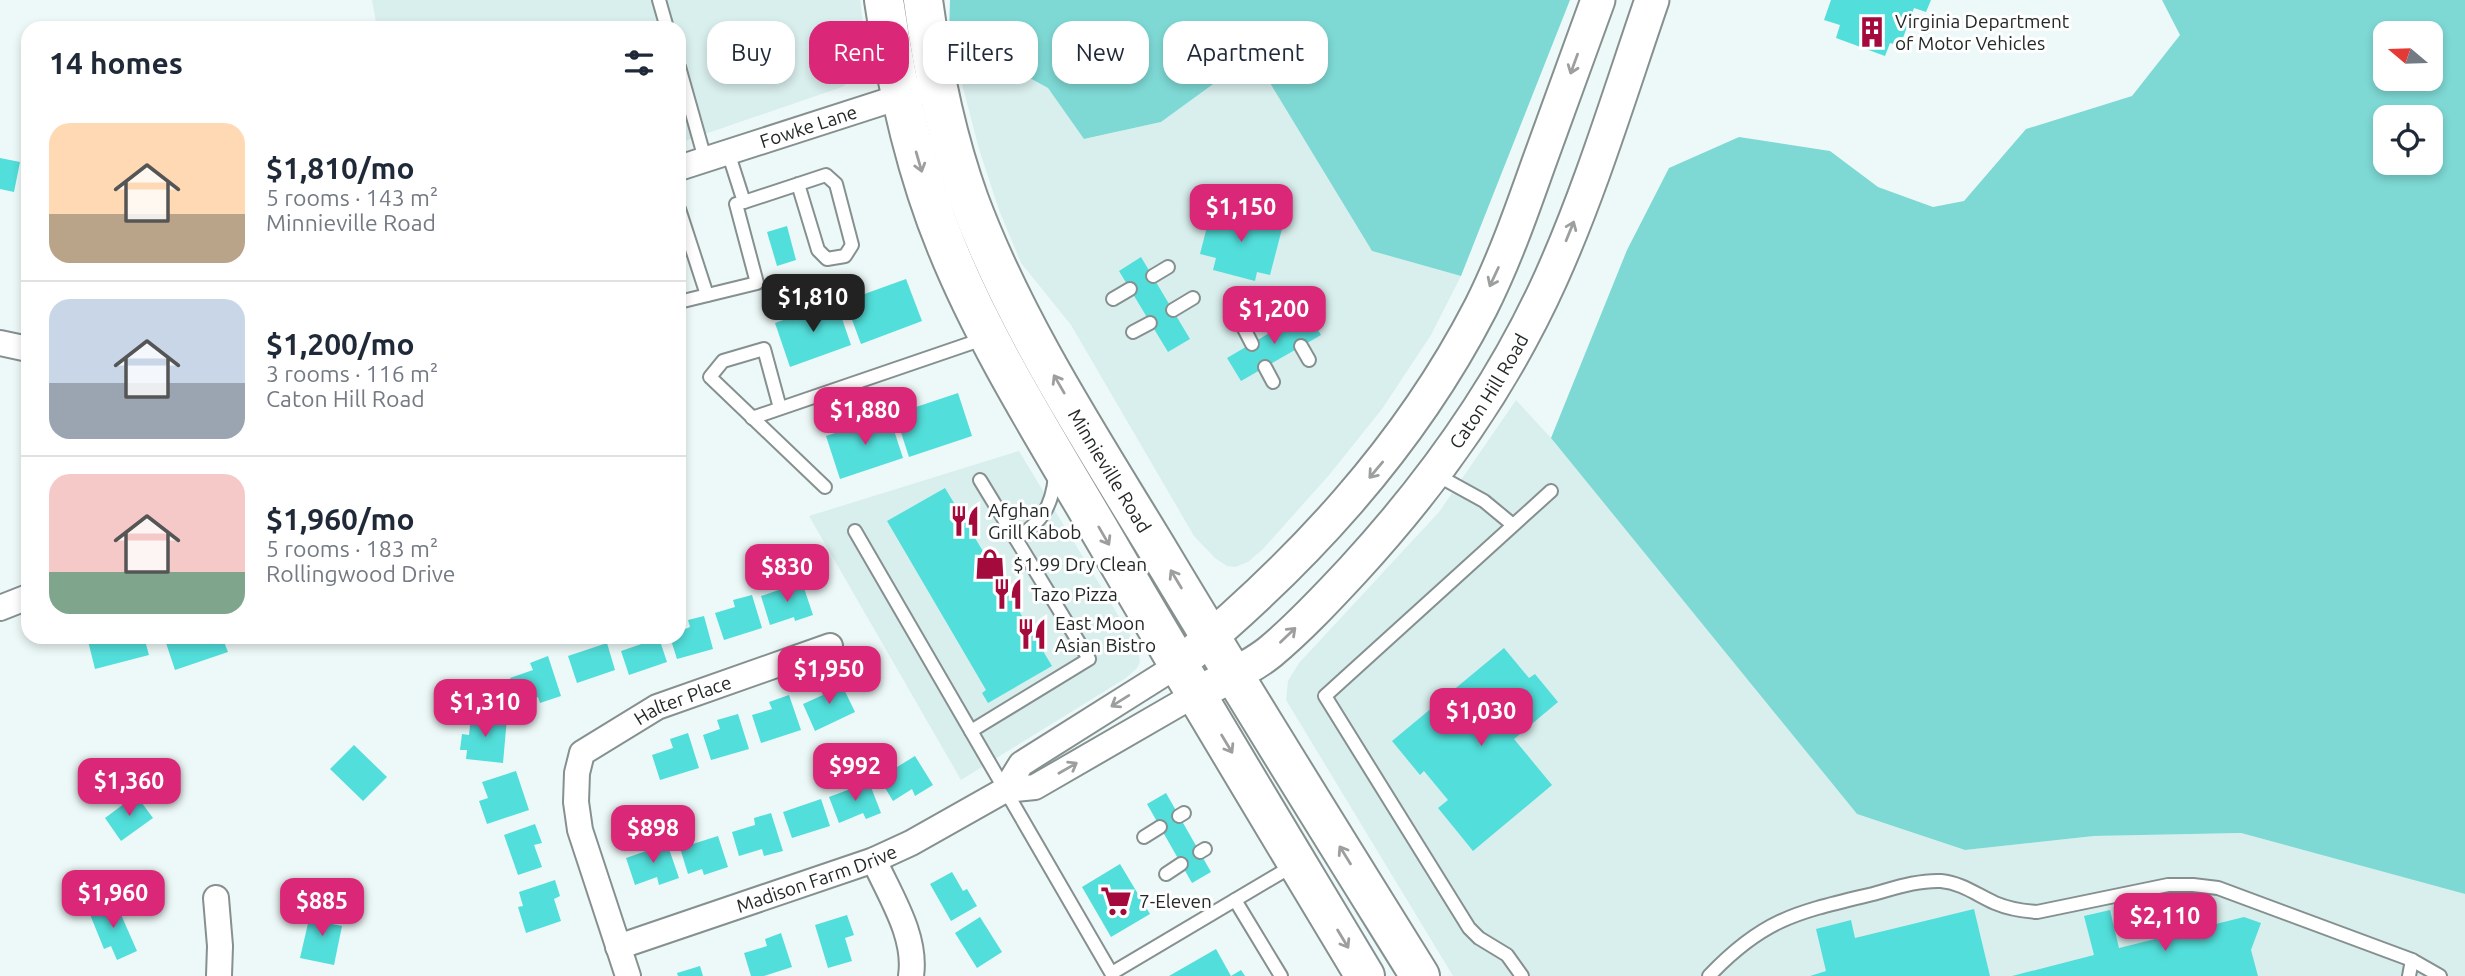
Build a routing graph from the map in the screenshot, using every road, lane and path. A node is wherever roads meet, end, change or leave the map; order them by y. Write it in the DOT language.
graph roads {
  1 [pos="659,0"];
  2 [pos="884,0"];
  3 [pos="923,0"];
  4 [pos="1598,0"];
  5 [pos="1652,0"];
  6 [pos="665,21"];
  7 [pos="686,83"];
  8 [pos="937,85"];
  9 [pos="902,96"];
  10 [pos="717,155"];
  11 [pos="686,166"];
  12 [pos="798,184"];
  13 [pos="744,202"];
  14 [pos="686,230"];
  15 [pos="1168,267"];
  16 [pos="1153,276"];
  17 [pos="1130,289"];
  18 [pos="707,295"];
  19 [pos="1193,298"];
  20 [pos="1113,299"];
  21 [pos="686,300"];
  22 [pos="1278,304"];
  23 [pos="1173,310"];
  24 [pos="1235,312"];
  25 [pos="1288,322"];
  26 [pos="1150,323"];
  27 [pos="1133,332"];
  28 [pos="990,337"];
  29 [pos="0,343"];
  30 [pos="1252,344"];
  31 [pos="1301,346"];
  32 [pos="21,348"];
  33 [pos="1309,360"];
  34 [pos="1265,368"];
  35 [pos="1273,382"];
  36 [pos="780,408"];
  37 [pos="752,418"];
  38 [pos="1044,433"];
  39 [pos="1434,473"];
  40 [pos="980,480"];
  41 [pos="825,487"];
  42 [pos="1551,491"];
  43 [pos="1513,526"];
  44 [pos="855,531"];
  45 [pos="1016,539"];
  46 [pos="21,600"];
  47 [pos="0,608"];
  48 [pos="1211,638"];
  49 [pos="830,646"];
  50 [pos="1233,674"];
  51 [pos="1187,679"];
  52 [pos="971,731"];
  53 [pos="1005,790"];
  54 [pos="1160,827"];
  55 [pos="1144,837"];
  56 [pos="874,860"];
  57 [pos="1297,863"];
  58 [pos="1181,864"];
  59 [pos="1166,874"];
  60 [pos="216,898"];
  61 [pos="1235,900"];
  62 [pos="618,947"];
  63 [pos="2412,960"];
  64 [pos="1112,975"];
  65 [pos="219,976"];
  66 [pos="628,976"];
  67 [pos="911,976"];
  68 [pos="1281,976"];
  69 [pos="1365,976"];
  70 [pos="1420,976"];
  71 [pos="1522,976"];
  72 [pos="1709,976"];
  73 [pos="2409,976"];
  74 [pos="2440,976"];
  1 -- 6 [label="lane"];
  2 -- 9 [label="main road, Minnieville Road"];
  3 -- 8 [label="main road, Minnieville Road"];
  4 -- 48 [label="main road, one-way"];
  39 -- 5 [label="main road, Caton Hill Road, one-way"];
  7 -- 10 [label="lane"];
  8 -- 9 [label="street, Fowke Lane"];
  48 -- 8 [label="main road, Minnieville Road, one-way"];
  9 -- 10 [label="street, Fowke Lane"];
  9 -- 28 [label="main road, Minnieville Road, one-way"];
  10 -- 11 [label="street, Fowke Lane"];
  10 -- 13 [label="lane"];
  12 -- 12 [label="lane"];
  12 -- 13 [label="lane"];
  13 -- 18 [label="lane"];
  14 -- 18 [label="lane"];
  15 -- 16 [label="lane"];
  17 -- 20 [label="lane"];
  18 -- 21 [label="lane"];
  19 -- 23 [label="lane"];
  22 -- 25 [label="lane"];
  24 -- 30 [label="lane"];
  26 -- 27 [label="lane"];
  28 -- 36 [label="lane"];
  28 -- 38 [label="main road, Minnieville Road"];
  29 -- 32 [label="street"];
  31 -- 33 [label="lane"];
  34 -- 35 [label="lane"];
  36 -- 37 [label="lane"];
  36 -- 37 [label="lane"];
  37 -- 41 [label="lane"];
  38 -- 45 [label="lane"];
  38 -- 51 [label="main road, Minnieville Road, one-way"];
  39 -- 43 [label="lane"];
  50 -- 39 [label="main road, Caton Hill Road, one-way"];
  40 -- 45 [label="lane"];
  42 -- 43 [label="lane"];
  43 -- 71 [label="lane"];
  44 -- 52 [label="lane"];
  45 -- 52 [label="lane"];
  46 -- 47 [label="street"];
  48 -- 50 [label="main road, Minnieville Road"];
  48 -- 51 [label="main road"];
  49 -- 62 [label="street, Halter Place"];
  50 -- 51 [label="main road, Caton Hill Road"];
  70 -- 50 [label="main road, Minnieville Road, one-way"];
  53 -- 51 [label="street, Madison Farm Drive, one-way"];
  51 -- 53 [label="street, Madison Farm Drive, one-way"];
  51 -- 57 [label="main road, Minnieville Road, one-way"];
  52 -- 53 [label="lane"];
  53 -- 56 [label="street, Madison Farm Drive"];
  53 -- 64 [label="lane"];
  54 -- 55 [label="lane"];
  56 -- 62 [label="street, Madison Farm Drive"];
  56 -- 67 [label="street"];
  57 -- 61 [label="lane"];
  57 -- 69 [label="main road, Minnieville Road, one-way"];
  58 -- 59 [label="lane"];
  60 -- 65 [label="street"];
  61 -- 64 [label="lane"];
  61 -- 68 [label="lane"];
  62 -- 66 [label="street"];
  63 -- 72 [label="lane"];
  63 -- 73 [label="lane"];
  63 -- 74 [label="lane"];
}
